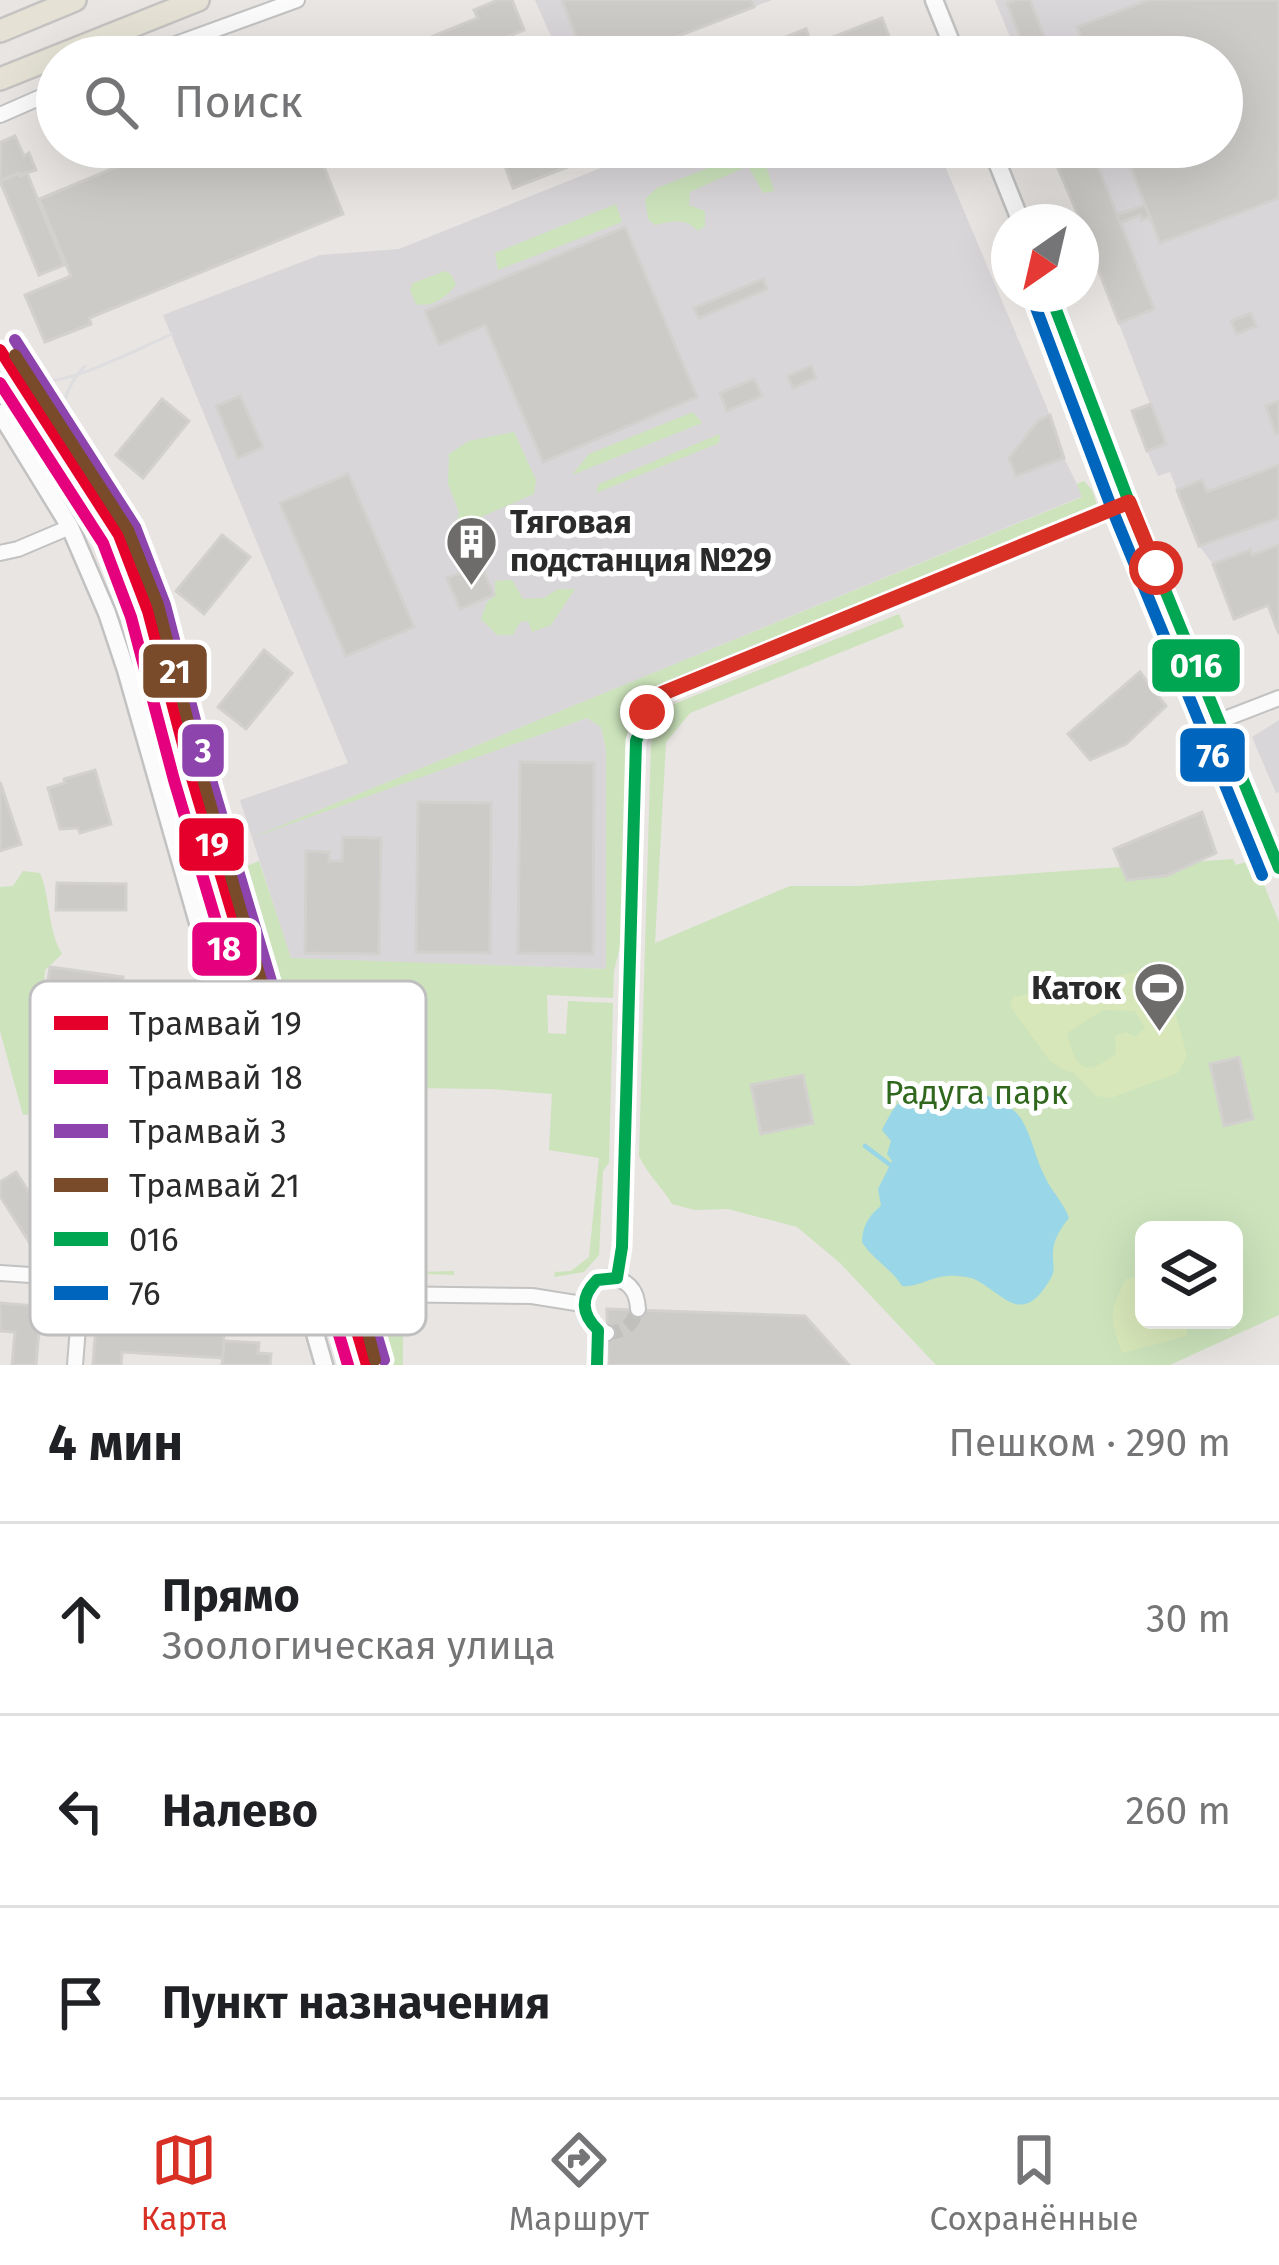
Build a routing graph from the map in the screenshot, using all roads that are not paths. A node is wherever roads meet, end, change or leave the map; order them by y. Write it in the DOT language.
graph roads {
  1 [pos="62,0"];
  2 [pos="75,0"];
  3 [pos="198,0"];
  4 [pos="297,0"];
  5 [pos="934,0"];
  6 [pos="0,19"];
  7 [pos="0,31"];
  8 [pos="108,36"];
  9 [pos="198,36"];
  10 [pos="949,36"];
  11 [pos="36,65"];
  12 [pos="0,79"];
  13 [pos="36,99"];
  14 [pos="0,115"];
  15 [pos="1000,168"];
  16 [pos="1014,204"];
  17 [pos="1057,312"];
  18 [pos="0,413"];
  19 [pos="1129,502"];
  20 [pos="70,526"];
  21 [pos="0,553"];
  22 [pos="1279,698"];
  23 [pos="1217,722"];
  24 [pos="1279,868"];
  25 [pos="214,981"];
  26 [pos="0,1273"];
  27 [pos="30,1274"];
  28 [pos="617,1278"];
  29 [pos="426,1295"];
  30 [pos="582,1304"];
  31 [pos="638,1309"];
  32 [pos="607,1333"];
  33 [pos="77,1335"];
  34 [pos="315,1335"];
  35 [pos="75,1365"];
  36 [pos="324,1365"];
  1 -- 6 [label="main road"];
  2 -- 7 [label="main road"];
  3 -- 8 [label="main road"];
  4 -- 9 [label="street"];
  5 -- 10 [label="street"];
  11 -- 12 [label="main road"];
  13 -- 14 [label="street"];
  15 -- 16 [label="street"];
  17 -- 19 [label="street"];
  18 -- 20 [label="street"];
  19 -- 23 [label="street"];
  19 -- 28 [label="street"];
  20 -- 21 [label="street"];
  20 -- 25 [label="street"];
  22 -- 23 [label="street"];
  23 -- 24 [label="street"];
  26 -- 27 [label="street"];
  28 -- 30 [label="street"];
  28 -- 31 [label="street"];
  29 -- 30 [label="street"];
  30 -- 32 [label="street"];
  33 -- 35 [label="street"];
  34 -- 36 [label="street"];
}
